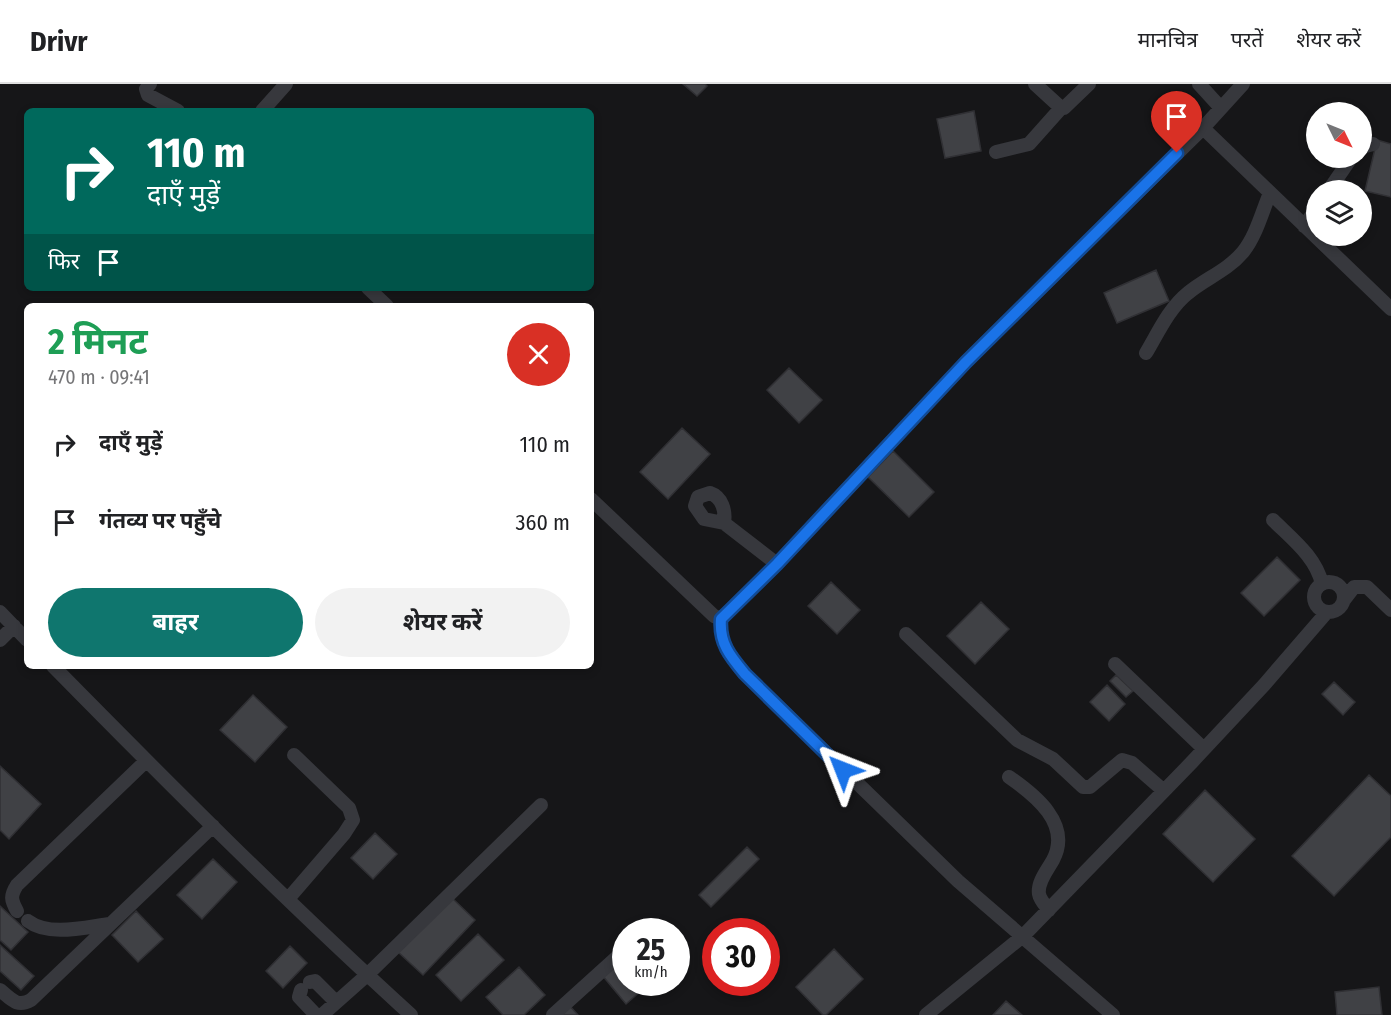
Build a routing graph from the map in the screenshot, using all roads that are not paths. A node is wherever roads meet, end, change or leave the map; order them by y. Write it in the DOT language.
graph roads {
  1 [pos="150,84"];
  2 [pos="286,84"];
  3 [pos="1035,84"];
  4 [pos="1089,84"];
  5 [pos="1199,84"];
  6 [pos="1243,84"];
  7 [pos="1062,107"];
  8 [pos="172,108"];
  9 [pos="265,108"];
  10 [pos="1220,108"];
  11 [pos="1203,128"];
  12 [pos="996,152"];
  13 [pos="1270,194"];
  14 [pos="1306,223"];
  15 [pos="1304,226"];
  16 [pos="371,291"];
  17 [pos="384,303"];
  18 [pos="1391,309"];
  19 [pos="1146,353"];
  20 [pos="594,502"];
  21 [pos="1273,520"];
  22 [pos="724,523"];
  23 [pos="777,564"];
  24 [pos="1322,584"];
  25 [pos="1344,600"];
  26 [pos="1391,610"];
  27 [pos="0,612"];
  28 [pos="1327,612"];
  29 [pos="721,619"];
  30 [pos="14,626"];
  31 [pos="906,634"];
  32 [pos="24,636"];
  33 [pos="0,640"];
  34 [pos="1115,664"];
  35 [pos="56,669"];
  36 [pos="1204,749"];
  37 [pos="294,754"];
  38 [pos="146,761"];
  39 [pos="1009,777"];
  40 [pos="1164,791"];
  41 [pos="541,805"];
  42 [pos="213,826"];
  43 [pos="288,899"];
  44 [pos="1049,910"];
  45 [pos="17,911"];
  46 [pos="28,921"];
  47 [pos="110,924"];
  48 [pos="1023,936"];
  49 [pos="612,962"];
  50 [pos="367,975"];
  51 [pos="0,990"];
  52 [pos="336,1002"];
  53 [pos="316,1015"];
  54 [pos="322,1015"];
  55 [pos="411,1015"];
  56 [pos="553,1015"];
  57 [pos="926,1015"];
  58 [pos="1113,1015"];
  1 -- 8 [label="street"];
  2 -- 9 [label="street"];
  3 -- 7 [label="street"];
  4 -- 7 [label="street"];
  5 -- 10 [label="street"];
  6 -- 10 [label="street"];
  7 -- 12 [label="street"];
  10 -- 11 [label="street"];
  11 -- 13 [label="street"];
  11 -- 23 [label="street"];
  13 -- 15 [label="street"];
  13 -- 19 [label="street"];
  14 -- 15 [label="street"];
  15 -- 18 [label="street"];
  16 -- 17 [label="street"];
  20 -- 29 [label="street"];
  21 -- 24 [label="street"];
  22 -- 23 [label="street"];
  23 -- 29 [label="street"];
  24 -- 25 [label="street"];
  24 -- 28 [label="street"];
  25 -- 26 [label="street"];
  25 -- 28 [label="street"];
  27 -- 30 [label="street"];
  28 -- 36 [label="street"];
  29 -- 48 [label="street"];
  30 -- 32 [label="street"];
  30 -- 33 [label="street"];
  31 -- 40 [label="street"];
  34 -- 36 [label="street"];
  35 -- 38 [label="street"];
  36 -- 40 [label="street"];
  37 -- 43 [label="street"];
  38 -- 42 [label="street"];
  38 -- 45 [label="street"];
  39 -- 44 [label="street"];
  40 -- 44 [label="street"];
  41 -- 50 [label="street"];
  42 -- 43 [label="street"];
  42 -- 47 [label="street"];
  43 -- 50 [label="street"];
  44 -- 48 [label="street"];
  46 -- 47 [label="street"];
  47 -- 51 [label="street"];
  48 -- 57 [label="street"];
  48 -- 58 [label="street"];
  49 -- 56 [label="street"];
  50 -- 52 [label="street"];
  50 -- 55 [label="street"];
  52 -- 53 [label="street"];
  52 -- 54 [label="street"];
}
